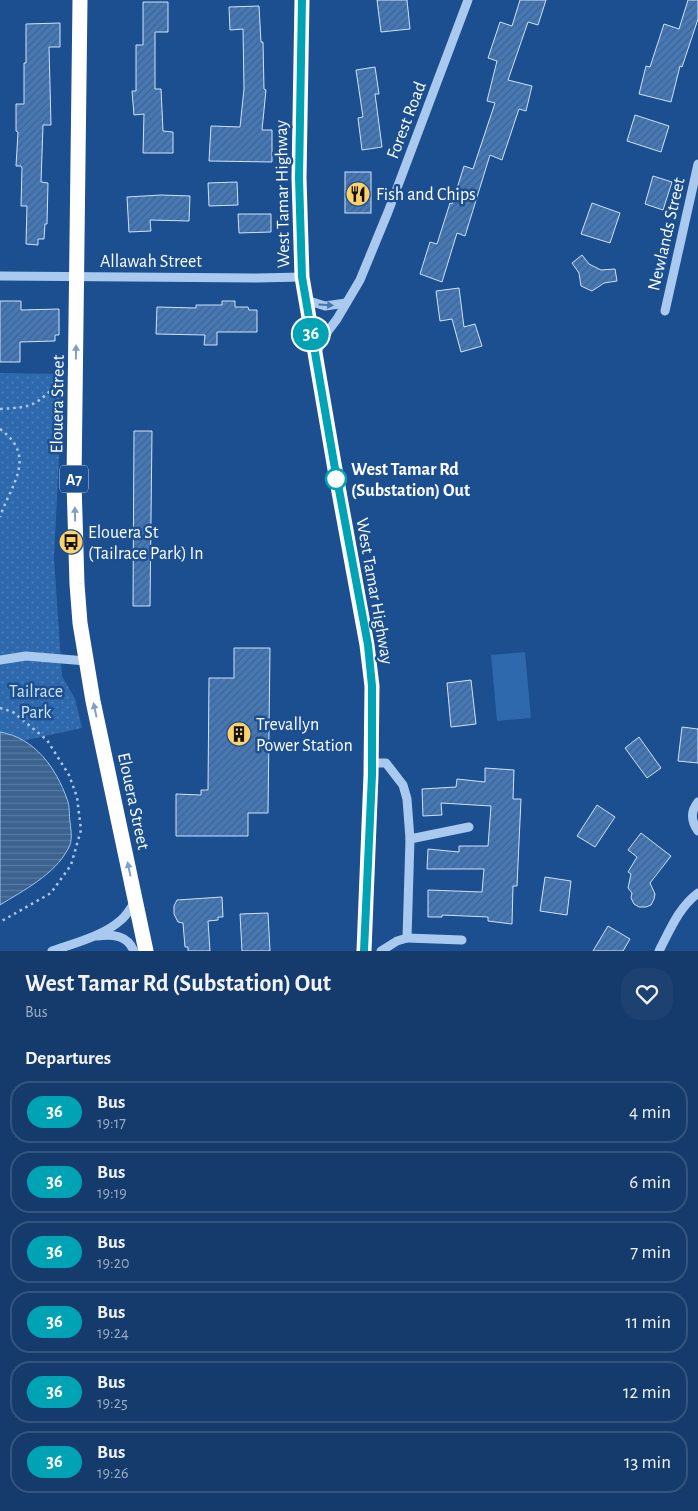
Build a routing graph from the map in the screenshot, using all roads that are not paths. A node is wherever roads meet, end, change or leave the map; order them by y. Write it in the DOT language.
graph roads {
  1 [pos="80,0"];
  2 [pos="302,0"];
  3 [pos="468,0"];
  4 [pos="698,164"];
  5 [pos="0,276"];
  6 [pos="78,277"];
  7 [pos="302,277"];
  8 [pos="306,300"];
  9 [pos="346,303"];
  10 [pos="665,310"];
  11 [pos="314,356"];
  12 [pos="0,660"];
  13 [pos="86,661"];
  14 [pos="372,762"];
  15 [pos="698,802"];
  16 [pos="469,827"];
  17 [pos="698,831"];
  18 [pos="410,839"];
  19 [pos="698,893"];
  20 [pos="136,901"];
  21 [pos="95,936"];
  22 [pos="408,938"];
  23 [pos="462,940"];
  24 [pos="57,950"];
  25 [pos="134,951"];
  26 [pos="146,951"];
  27 [pos="364,951"];
  28 [pos="381,951"];
  29 [pos="659,951"];
  1 -- 6 [label="highway, Elouera Street / A7"];
  2 -- 7 [label="highway, West Tamar Highway"];
  3 -- 9 [label="street, Forest Road"];
  4 -- 10 [label="street, Newlands Street"];
  5 -- 6 [label="street, Allawah Street"];
  6 -- 7 [label="street, Allawah Street"];
  13 -- 6 [label="highway, Elouera Street / A7, one-way"];
  7 -- 8 [label="highway, West Tamar Highway"];
  8 -- 9 [label="street, one-way"];
  8 -- 11 [label="highway, West Tamar Highway"];
  9 -- 11 [label="street, Forest Road"];
  11 -- 14 [label="highway, West Tamar Highway"];
  12 -- 13 [label="street"];
  20 -- 13 [label="highway, Elouera Street / A7, one-way"];
  14 -- 18 [label="street"];
  14 -- 27 [label="highway, West Tamar Highway"];
  15 -- 17 [label="street"];
  16 -- 18 [label="street"];
  18 -- 22 [label="street"];
  19 -- 29 [label="street"];
  20 -- 21 [label="street"];
  20 -- 26 [label="highway, Elouera Street / A7"];
  21 -- 24 [label="street"];
  21 -- 25 [label="street"];
  22 -- 23 [label="street"];
  22 -- 28 [label="street"];
}
